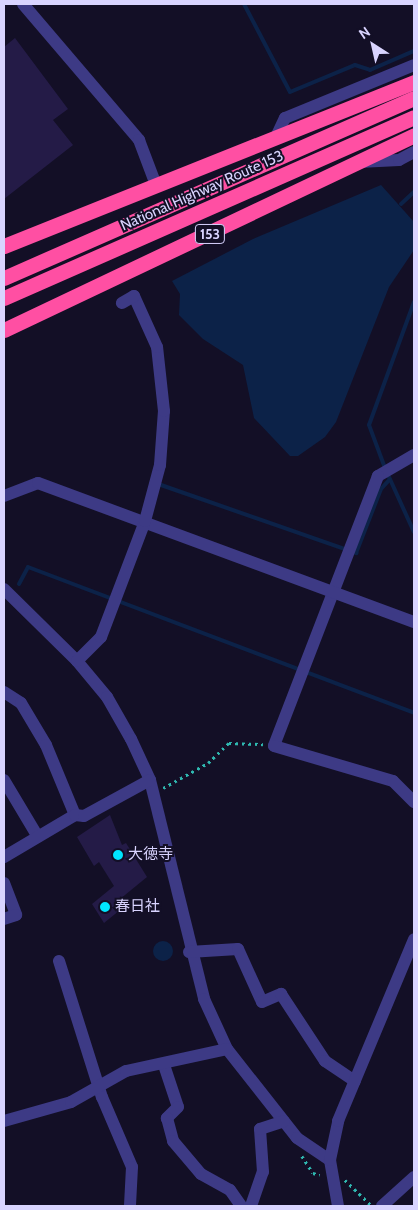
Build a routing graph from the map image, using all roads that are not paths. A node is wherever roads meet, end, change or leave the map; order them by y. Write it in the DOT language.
graph roads {
  1 [pos="23,4"];
  2 [pos="414,65"];
  3 [pos="414,82"];
  4 [pos="414,98"];
  5 [pos="414,117"];
  6 [pos="414,135"];
  7 [pos="276,137"];
  8 [pos="414,152"];
  9 [pos="358,162"];
  10 [pos="156,185"];
  11 [pos="4,246"];
  12 [pos="4,278"];
  13 [pos="4,298"];
  14 [pos="122,303"];
  15 [pos="4,330"];
  16 [pos="414,455"];
  17 [pos="4,496"];
  18 [pos="145,521"];
  19 [pos="4,590"];
  20 [pos="334,592"];
  21 [pos="414,622"];
  22 [pos="77,660"];
  23 [pos="4,692"];
  24 [pos="4,780"];
  25 [pos="150,780"];
  26 [pos="414,802"];
  27 [pos="75,815"];
  28 [pos="38,837"];
  29 [pos="4,857"];
  30 [pos="4,883"];
  31 [pos="4,919"];
  32 [pos="414,939"];
  33 [pos="189,952"];
  34 [pos="59,962"];
  35 [pos="227,1049"];
  36 [pos="164,1065"];
  37 [pos="355,1081"];
  38 [pos="100,1087"];
  39 [pos="4,1121"];
  40 [pos="284,1121"];
  41 [pos="330,1160"];
  42 [pos="414,1178"];
  43 [pos="130,1206"];
  44 [pos="241,1206"];
  45 [pos="251,1206"];
  46 [pos="338,1206"];
  47 [pos="382,1206"];
  1 -- 10 [label="street"];
  2 -- 7 [label="street"];
  3 -- 7 [label="highway"];
  4 -- 12 [label="highway, National Highway Route 153"];
  5 -- 13 [label="highway, National Highway Route 153 / 153"];
  6 -- 9 [label="highway, 153"];
  7 -- 10 [label="highway"];
  8 -- 9 [label="street"];
  9 -- 15 [label="highway, 153"];
  10 -- 11 [label="highway"];
  14 -- 18 [label="street"];
  16 -- 20 [label="street"];
  17 -- 18 [label="street"];
  18 -- 20 [label="street"];
  18 -- 22 [label="street"];
  19 -- 22 [label="street"];
  20 -- 21 [label="street"];
  20 -- 26 [label="street"];
  22 -- 25 [label="street"];
  23 -- 27 [label="street"];
  24 -- 28 [label="street"];
  25 -- 27 [label="street"];
  25 -- 33 [label="street"];
  27 -- 28 [label="street"];
  28 -- 29 [label="street"];
  30 -- 31 [label="street"];
  32 -- 37 [label="street"];
  33 -- 35 [label="street"];
  33 -- 37 [label="street"];
  34 -- 38 [label="street"];
  35 -- 36 [label="street"];
  35 -- 40 [label="street"];
  36 -- 38 [label="street"];
  36 -- 44 [label="street"];
  37 -- 41 [label="street"];
  38 -- 39 [label="street"];
  38 -- 43 [label="street"];
  40 -- 41 [label="street"];
  40 -- 45 [label="street"];
  41 -- 46 [label="street"];
  42 -- 47 [label="street"];
}
